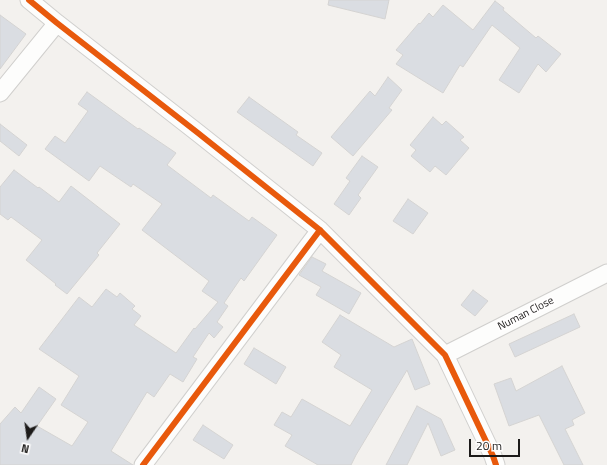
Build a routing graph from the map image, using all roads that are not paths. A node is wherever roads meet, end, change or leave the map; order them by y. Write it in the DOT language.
graph roads {
  1 [pos="29,0"];
  2 [pos="57,23"];
  3 [pos="0,93"];
  4 [pos="320,230"];
  5 [pos="607,273"];
  6 [pos="445,355"];
  7 [pos="143,465"];
  8 [pos="496,465"];
  1 -- 2 [label="street"];
  2 -- 3 [label="street"];
  2 -- 4 [label="street"];
  4 -- 6 [label="street"];
  4 -- 7 [label="street"];
  5 -- 6 [label="street, Numan Close"];
  6 -- 8 [label="street"];
}
